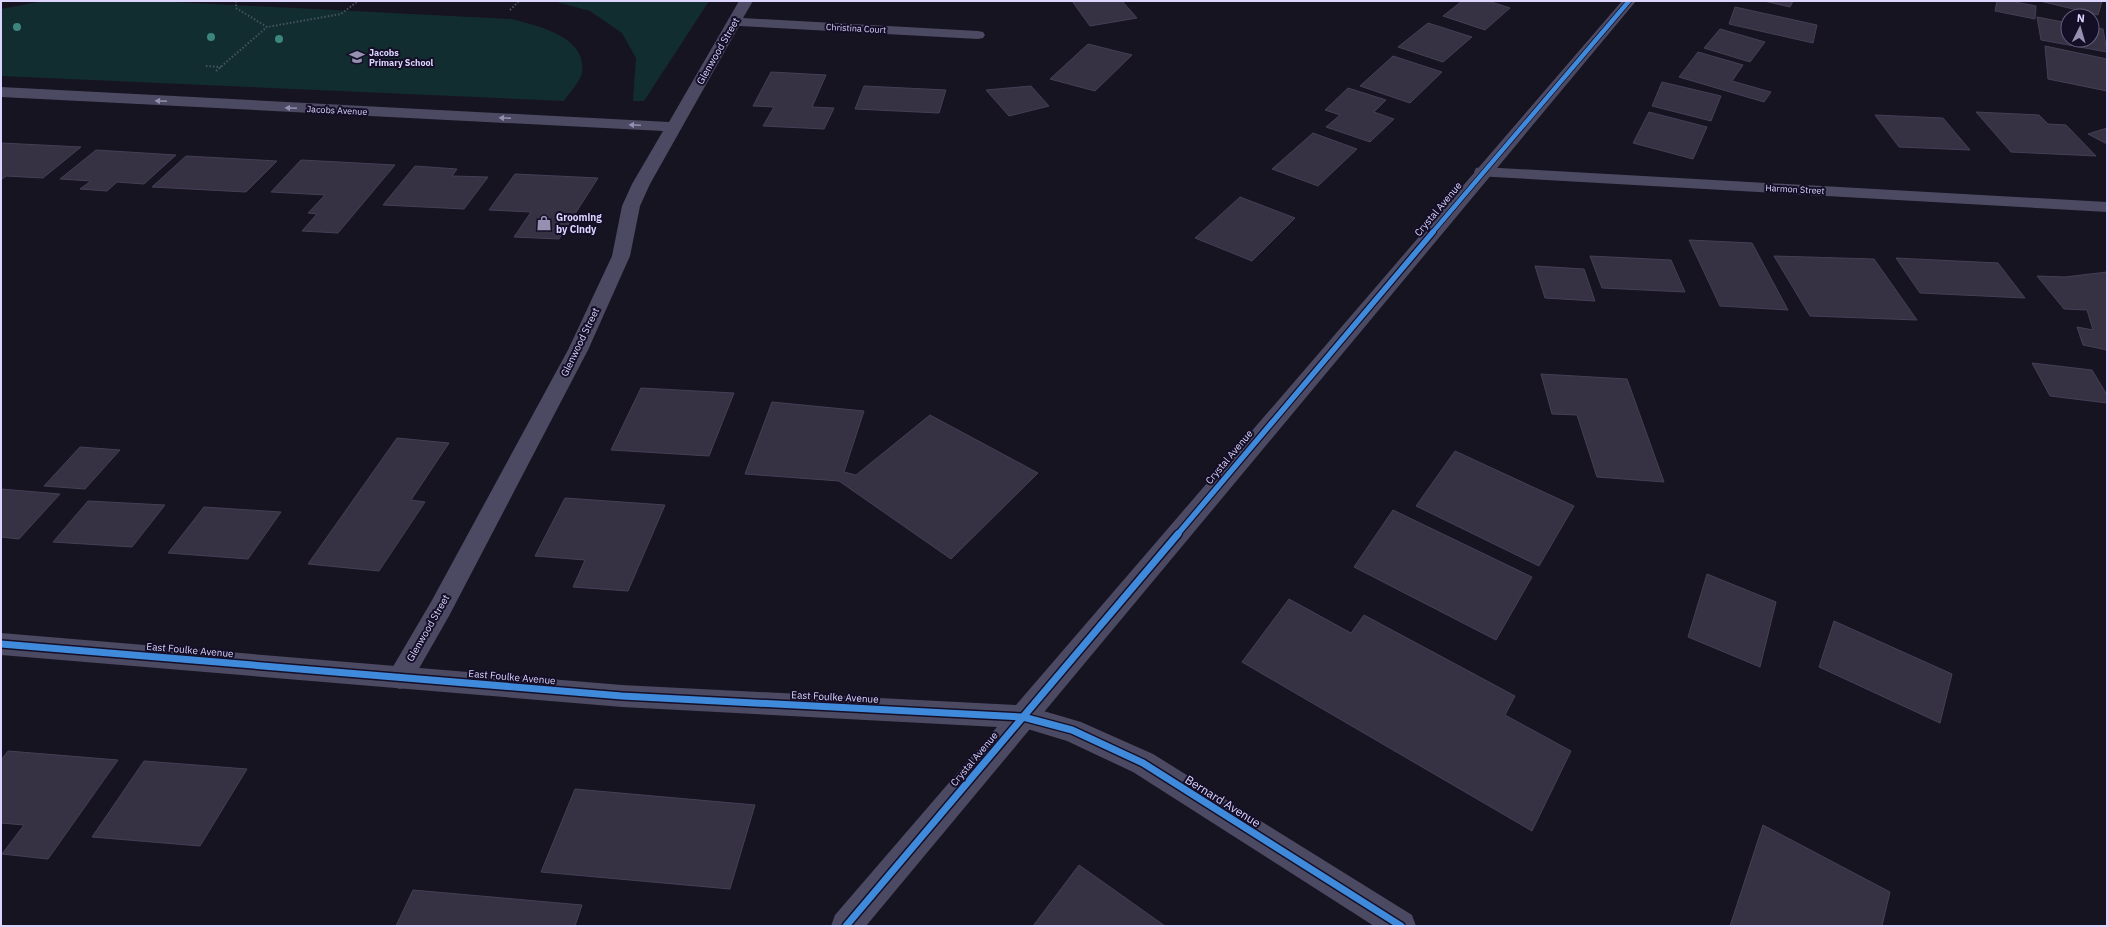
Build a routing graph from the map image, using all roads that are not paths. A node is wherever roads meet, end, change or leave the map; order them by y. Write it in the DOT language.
graph roads {
  1 [pos="746,1"];
  2 [pos="1629,1"];
  3 [pos="734,22"];
  4 [pos="978,35"];
  5 [pos="1,92"];
  6 [pos="674,127"];
  7 [pos="1482,172"];
  8 [pos="2107,207"];
  9 [pos="1,644"];
  10 [pos="400,678"];
  11 [pos="1023,717"];
  12 [pos="846,926"];
  13 [pos="1400,926"];
  1 -- 3 [label="street, Glenwood Street"];
  2 -- 7 [label="street, Crystal Avenue"];
  3 -- 4 [label="street, Christina Court"];
  3 -- 6 [label="street, Glenwood Street"];
  6 -- 5 [label="street, Jacobs Avenue, one-way"];
  6 -- 10 [label="street, Glenwood Street"];
  7 -- 8 [label="street, Harmon Street"];
  7 -- 11 [label="street, Crystal Avenue"];
  9 -- 10 [label="street, East Foulke Avenue"];
  10 -- 11 [label="street, East Foulke Avenue"];
  11 -- 12 [label="street, Crystal Avenue"];
  11 -- 13 [label="street, Bernard Avenue"];
}
